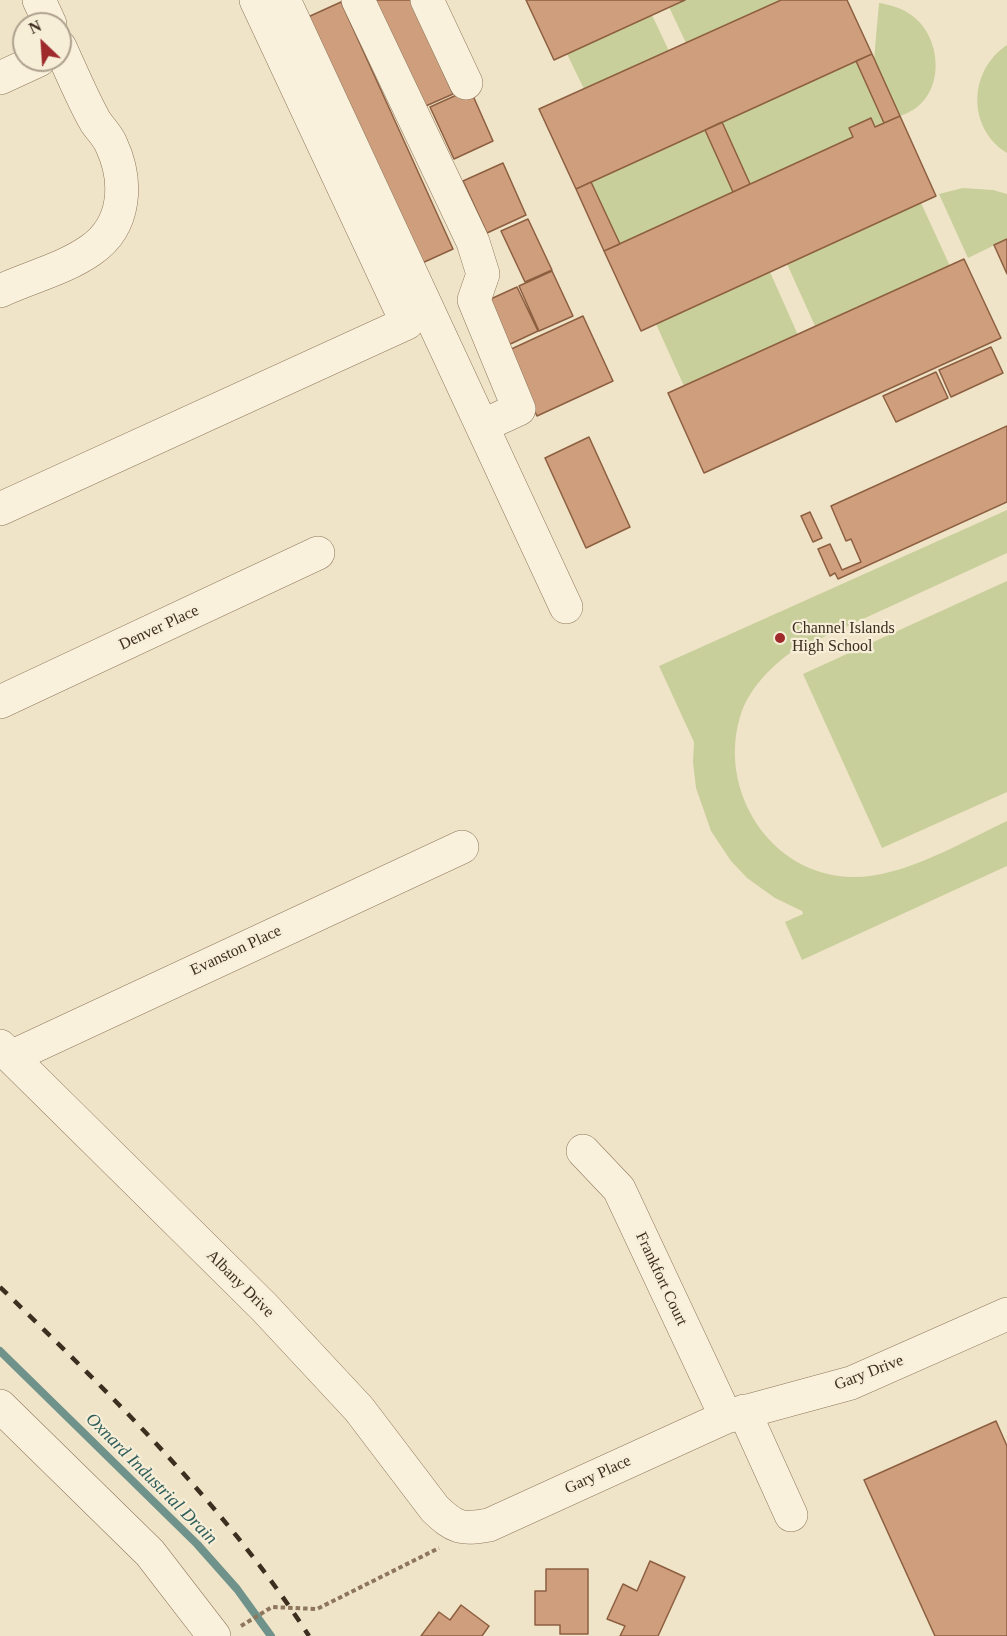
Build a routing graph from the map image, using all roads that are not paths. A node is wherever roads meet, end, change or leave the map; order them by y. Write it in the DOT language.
graph roads {
  1 [pos="256,0"];
  2 [pos="284,0"];
  3 [pos="358,0"];
  4 [pos="427,0"];
  5 [pos="68,72"];
  6 [pos="466,83"];
  7 [pos="0,291"];
  8 [pos="482,426"];
  9 [pos="0,509"];
  10 [pos="318,553"];
  11 [pos="566,607"];
  12 [pos="0,702"];
  13 [pos="462,847"];
  14 [pos="5,1051"];
  15 [pos="583,1151"];
  16 [pos="1007,1314"];
  17 [pos="0,1406"];
  18 [pos="735,1414"];
  19 [pos="791,1515"];
  20 [pos="468,1528"];
  21 [pos="214,1636"];
  1 -- 9 [label="street"];
  2 -- 8 [label="street"];
  3 -- 8 [label="street"];
  4 -- 6 [label="street"];
  5 -- 7 [label="street"];
  8 -- 11 [label="street"];
  10 -- 12 [label="street, Denver Place"];
  13 -- 14 [label="street, Evanston Place"];
  14 -- 20 [label="street, Albany Drive"];
  15 -- 18 [label="street, Frankfort Court"];
  16 -- 18 [label="street, Gary Drive"];
  17 -- 21 [label="street"];
  18 -- 19 [label="street, Frankfort Court"];
  18 -- 20 [label="street, Gary Place"];
}
